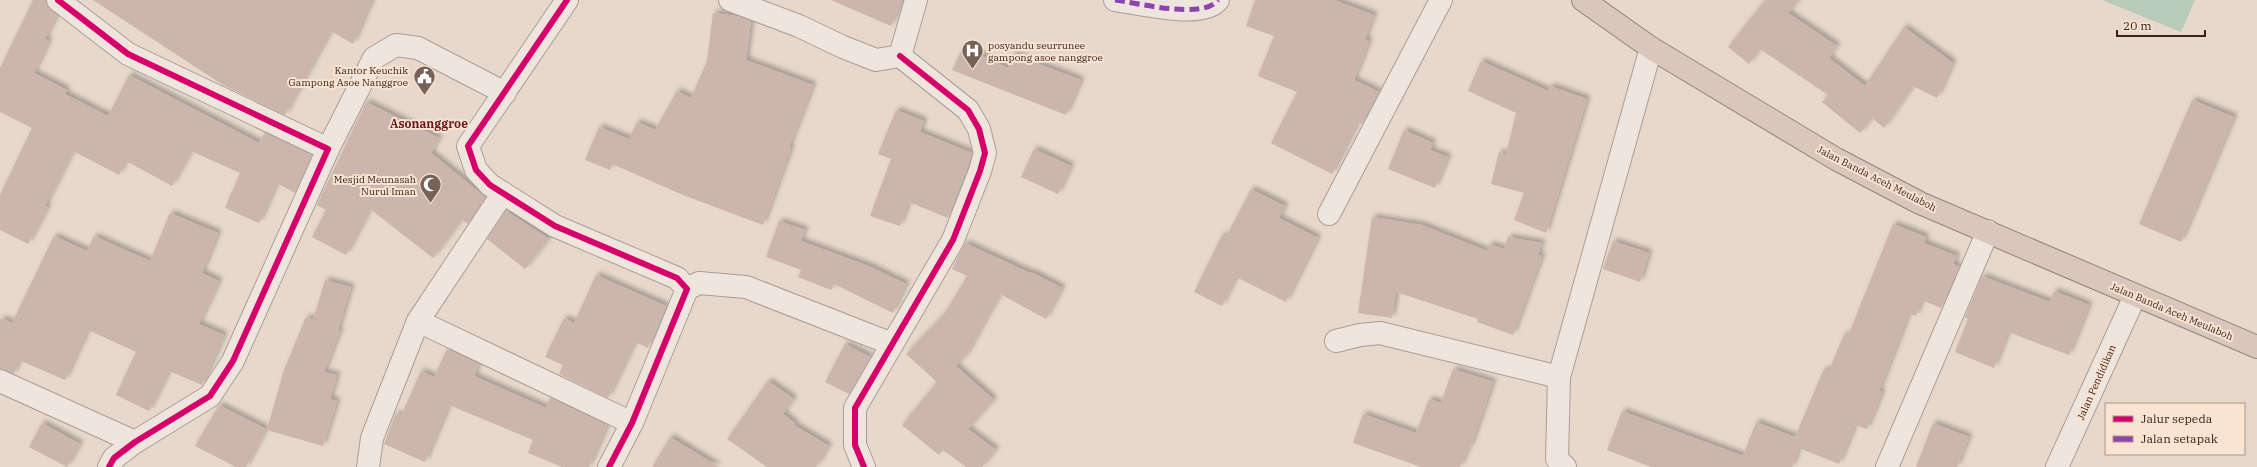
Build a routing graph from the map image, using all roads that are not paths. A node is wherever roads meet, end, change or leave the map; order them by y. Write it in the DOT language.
graph roads {
  1 [pos="58,0"];
  2 [pos="567,0"];
  3 [pos="730,0"];
  4 [pos="916,0"];
  5 [pos="1115,0"];
  6 [pos="1218,0"];
  7 [pos="1441,0"];
  8 [pos="1583,0"];
  9 [pos="1651,48"];
  10 [pos="900,56"];
  11 [pos="505,93"];
  12 [pos="328,149"];
  13 [pos="504,193"];
  14 [pos="1329,214"];
  15 [pos="1988,231"];
  16 [pos="687,289"];
  17 [pos="2135,296"];
  18 [pos="418,321"];
  19 [pos="1336,341"];
  20 [pos="892,344"];
  21 [pos="2257,348"];
  22 [pos="1559,377"];
  23 [pos="0,381"];
  24 [pos="632,423"];
  25 [pos="135,442"];
  26 [pos="118,464"];
  27 [pos="368,467"];
  28 [pos="609,467"];
  29 [pos="864,467"];
  30 [pos="1565,467"];
  31 [pos="1887,467"];
  32 [pos="2057,467"];
  1 -- 12 [label="street"];
  2 -- 11 [label="street"];
  3 -- 10 [label="street"];
  4 -- 10 [label="street"];
  5 -- 6 [label="street"];
  7 -- 14 [label="street"];
  8 -- 9 [label="highway, Jalan Banda Aceh Meulaboh"];
  9 -- 15 [label="highway, Jalan Banda Aceh Meulaboh"];
  9 -- 22 [label="street"];
  10 -- 20 [label="street"];
  11 -- 12 [label="street"];
  11 -- 13 [label="street"];
  12 -- 25 [label="street"];
  13 -- 16 [label="street"];
  13 -- 18 [label="street"];
  15 -- 17 [label="highway, Jalan Banda Aceh Meulaboh"];
  15 -- 31 [label="street"];
  16 -- 20 [label="street"];
  16 -- 24 [label="street"];
  17 -- 21 [label="highway, Jalan Banda Aceh Meulaboh"];
  17 -- 32 [label="street, Jalan Pendidikan"];
  18 -- 24 [label="street"];
  18 -- 27 [label="street"];
  19 -- 22 [label="street"];
  20 -- 29 [label="street"];
  22 -- 30 [label="street"];
  23 -- 25 [label="street"];
  24 -- 28 [label="street"];
  25 -- 26 [label="street"];
}
